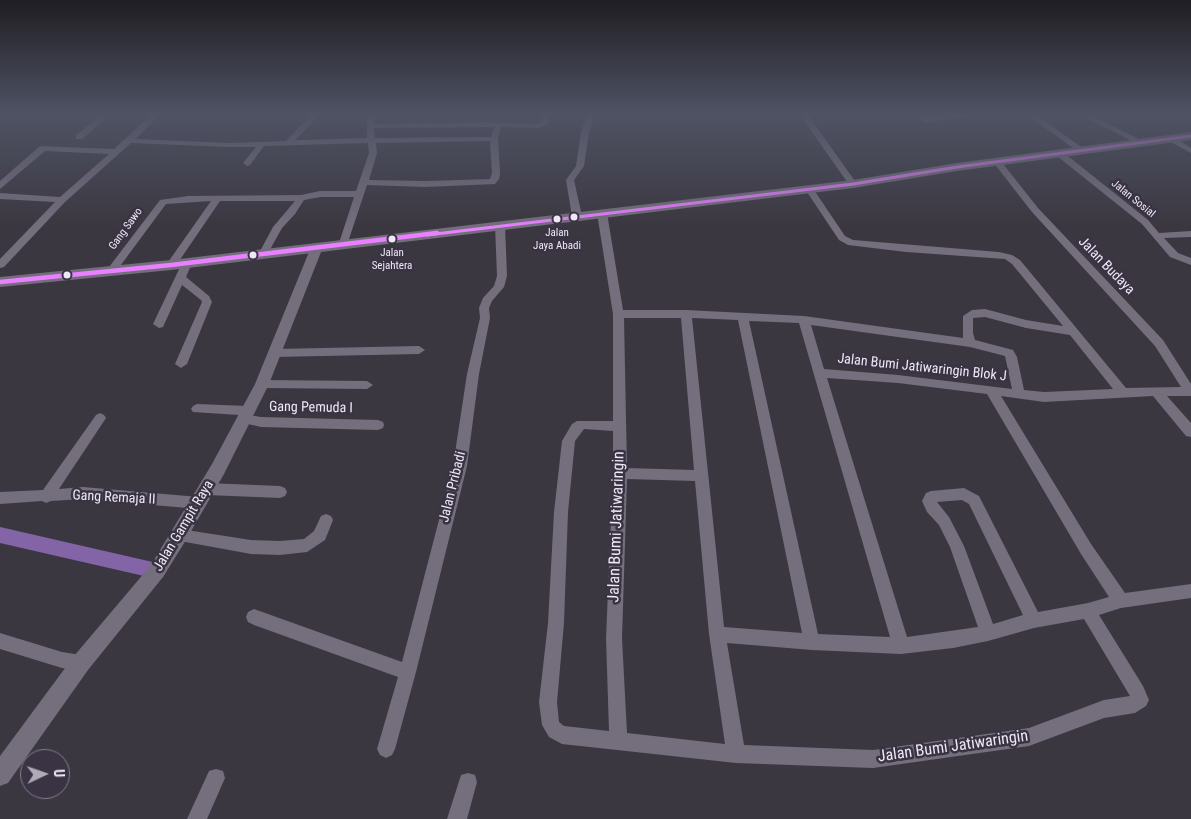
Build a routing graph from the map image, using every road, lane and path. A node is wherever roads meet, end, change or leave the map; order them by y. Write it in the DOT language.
graph roads {
  1 [pos="37,153"];
  2 [pos="116,153"];
  3 [pos="254,153"];
  4 [pos="373,153"];
  5 [pos="495,153"];
  6 [pos="582,153"];
  7 [pos="831,153"];
  8 [pos="1066,153"];
  9 [pos="1060,154"];
  10 [pos="997,162"];
  11 [pos="247,163"];
  12 [pos="365,182"];
  13 [pos="853,184"];
  14 [pos="0,186"];
  15 [pos="809,189"];
  16 [pos="360,194"];
  17 [pos="0,196"];
  18 [pos="218,198"];
  19 [pos="301,198"];
  20 [pos="62,200"];
  21 [pos="602,213"];
  22 [pos="576,216"];
  23 [pos="500,225"];
  24 [pos="1191,234"];
  25 [pos="1156,236"];
  26 [pos="344,243"];
  27 [pos="317,247"];
  28 [pos="264,253"];
  29 [pos="1191,262"];
  30 [pos="188,263"];
  31 [pos="0,265"];
  32 [pos="171,265"];
  33 [pos="111,272"];
  34 [pos="180,279"];
  35 [pos="0,282"];
  36 [pos="618,314"];
  37 [pos="686,314"];
  38 [pos="743,317"];
  39 [pos="804,320"];
  40 [pos="159,324"];
  41 [pos="1073,332"];
  42 [pos="970,343"];
  43 [pos="419,350"];
  44 [pos="274,353"];
  45 [pos="181,364"];
  46 [pos="821,374"];
  47 [pos="262,384"];
  48 [pos="367,385"];
  49 [pos="990,389"];
  50 [pos="1156,391"];
  51 [pos="1191,392"];
  52 [pos="1123,393"];
  53 [pos="1019,394"];
  54 [pos="197,409"];
  55 [pos="245,415"];
  56 [pos="100,418"];
  57 [pos="378,425"];
  58 [pos="620,426"];
  59 [pos="1191,432"];
  60 [pos="620,474"];
  61 [pos="701,476"];
  62 [pos="280,492"];
  63 [pos="203,496"];
  64 [pos="46,497"];
  65 [pos="0,498"];
  66 [pos="326,520"];
  67 [pos="180,535"];
  68 [pos="1191,591"];
  69 [pos="1121,601"];
  70 [pos="1088,611"];
  71 [pos="254,617"];
  72 [pos="1034,620"];
  73 [pos="988,633"];
  74 [pos="717,634"];
  75 [pos="0,641"];
  76 [pos="812,642"];
  77 [pos="901,646"];
  78 [pos="81,663"];
  79 [pos="408,672"];
  80 [pos="618,740"];
  81 [pos="386,749"];
  82 [pos="736,754"];
  83 [pos="0,774"];
  84 [pos="216,778"];
  85 [pos="468,782"];
  86 [pos="460,818"];
  87 [pos="197,819"];
  1 -- 14 [label="street"];
  2 -- 20 [label="street"];
  3 -- 11 [label="street"];
  4 -- 12 [label="street"];
  5 -- 12 [label="street"];
  6 -- 22 [label="street"];
  7 -- 13 [label="street"];
  8 -- 9 [label="main road"];
  9 -- 10 [label="main road"];
  9 -- 25 [label="street, Jalan Sosial"];
  10 -- 13 [label="main road"];
  10 -- 51 [label="street, Jalan Budaya"];
  12 -- 16 [label="street"];
  13 -- 15 [label="main road"];
  15 -- 21 [label="main road"];
  15 -- 41 [label="street"];
  16 -- 19 [label="street"];
  16 -- 26 [label="street"];
  17 -- 20 [label="street"];
  18 -- 19 [label="street"];
  18 -- 32 [label="street"];
  18 -- 33 [label="street, Gang Sawo"];
  19 -- 28 [label="street"];
  20 -- 31 [label="street"];
  21 -- 22 [label="main road"];
  21 -- 36 [label="street, Jalan Bumi Jatiwaringin"];
  22 -- 23 [label="main road"];
  23 -- 26 [label="main road"];
  23 -- 79 [label="street, Jalan Pribadi"];
  24 -- 25 [label="street"];
  25 -- 29 [label="street, Jalan Sosial"];
  26 -- 27 [label="main road"];
  27 -- 28 [label="main road"];
  27 -- 44 [label="street, Jalan Gampit Raya"];
  28 -- 30 [label="main road"];
  30 -- 32 [label="main road"];
  30 -- 34 [label="street"];
  32 -- 33 [label="main road"];
  33 -- 35 [label="main road"];
  34 -- 40 [label="street"];
  34 -- 45 [label="street"];
  36 -- 37 [label="street"];
  36 -- 58 [label="street, Jalan Bumi Jatiwaringin"];
  37 -- 38 [label="street"];
  37 -- 61 [label="street"];
  38 -- 39 [label="street"];
  38 -- 76 [label="street"];
  39 -- 42 [label="street"];
  39 -- 46 [label="street"];
  41 -- 42 [label="street"];
  41 -- 52 [label="street"];
  42 -- 53 [label="street"];
  43 -- 44 [label="street"];
  44 -- 47 [label="street, Jalan Gampit Raya"];
  46 -- 49 [label="street, Jalan Bumi Jatiwaringin Blok J"];
  46 -- 77 [label="street"];
  47 -- 48 [label="street"];
  47 -- 55 [label="street, Jalan Gampit Raya"];
  49 -- 53 [label="street, Jalan Bumi Jatiwaringin Blok J"];
  49 -- 69 [label="street"];
  50 -- 51 [label="street"];
  50 -- 52 [label="street"];
  50 -- 59 [label="street"];
  52 -- 53 [label="street"];
  54 -- 55 [label="street, Gang Pemuda I"];
  55 -- 57 [label="street, Gang Pemuda I"];
  55 -- 63 [label="street, Jalan Gampit Raya"];
  56 -- 64 [label="street"];
  58 -- 60 [label="street, Jalan Bumi Jatiwaringin"];
  58 -- 80 [label="street"];
  60 -- 61 [label="street"];
  60 -- 80 [label="street, Jalan Bumi Jatiwaringin"];
  61 -- 74 [label="street"];
  62 -- 63 [label="street, Gang Remaja II"];
  63 -- 64 [label="street, Gang Remaja II"];
  63 -- 67 [label="street, Jalan Gampit Raya"];
  64 -- 65 [label="street, Gang Remaja II"];
  66 -- 67 [label="street"];
  67 -- 78 [label="street, Jalan Gampit Raya"];
  68 -- 69 [label="street"];
  69 -- 70 [label="street"];
  70 -- 72 [label="street"];
  70 -- 82 [label="street, Jalan Bumi Jatiwaringin"];
  71 -- 79 [label="street"];
  72 -- 73 [label="street"];
  72 -- 73 [label="street"];
  73 -- 77 [label="street"];
  74 -- 76 [label="street"];
  74 -- 82 [label="street"];
  75 -- 78 [label="street"];
  76 -- 77 [label="street"];
  78 -- 83 [label="street, Jalan Gampit Raya"];
  79 -- 81 [label="street, Jalan Pribadi"];
  80 -- 82 [label="street, Jalan Bumi Jatiwaringin"];
  84 -- 87 [label="street"];
  85 -- 86 [label="street"];
}
